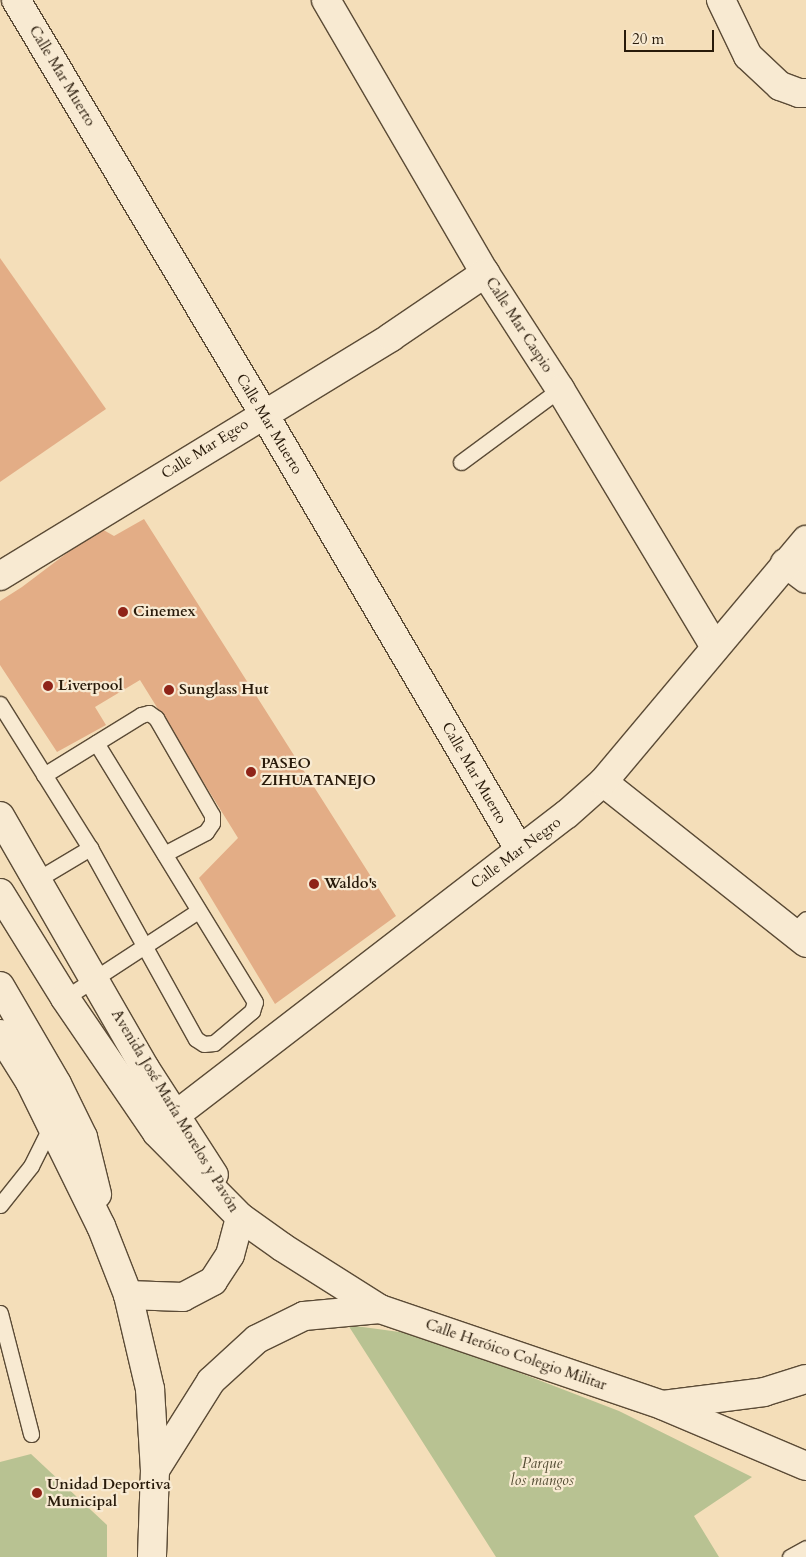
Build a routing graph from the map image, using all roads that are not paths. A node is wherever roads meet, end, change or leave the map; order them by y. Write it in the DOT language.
graph roads {
  1 [pos="16,0"];
  2 [pos="326,0"];
  3 [pos="721,0"];
  4 [pos="802,93"];
  5 [pos="485,273"];
  6 [pos="560,389"];
  7 [pos="264,414"];
  8 [pos="461,462"];
  9 [pos="806,540"];
  10 [pos="796,571"];
  11 [pos="0,576"];
  12 [pos="715,647"];
  13 [pos="0,704"];
  14 [pos="96,744"];
  15 [pos="44,776"];
  16 [pos="603,782"];
  17 [pos="0,816"];
  18 [pos="90,848"];
  19 [pos="519,849"];
  20 [pos="164,854"];
  21 [pos="38,880"];
  22 [pos="0,893"];
  23 [pos="198,911"];
  24 [pos="802,931"];
  25 [pos="145,946"];
  26 [pos="96,979"];
  27 [pos="0,986"];
  28 [pos="65,998"];
  29 [pos="0,1034"];
  30 [pos="177,1114"];
  31 [pos="59,1116"];
  32 [pos="157,1133"];
  33 [pos="0,1205"];
  34 [pos="240,1217"];
  35 [pos="128,1295"];
  36 [pos="380,1309"];
  37 [pos="0,1313"];
  38 [pos="806,1379"];
  39 [pos="662,1405"];
  40 [pos="30,1434"];
  41 [pos="806,1466"];
  42 [pos="155,1470"];
  43 [pos="806,1548"];
  44 [pos="152,1557"];
  45 [pos="790,1557"];
  1 -- 7 [label="street, Calle Mar Muerto"];
  2 -- 5 [label="street, Calle Mar Caspio"];
  3 -- 4 [label="street"];
  5 -- 6 [label="street, Calle Mar Caspio"];
  5 -- 7 [label="street, Calle Mar Egeo"];
  6 -- 8 [label="lane"];
  6 -- 12 [label="street, Calle Mar Caspio"];
  7 -- 11 [label="street, Calle Mar Egeo"];
  7 -- 19 [label="street, Calle Mar Muerto"];
  9 -- 10 [label="street, Calle Mar Negro"];
  10 -- 12 [label="street, Calle Mar Negro"];
  12 -- 16 [label="street, Calle Mar Negro"];
  13 -- 15 [label="lane"];
  14 -- 15 [label="lane"];
  14 -- 20 [label="lane"];
  14 -- 20 [label="lane"];
  15 -- 18 [label="lane"];
  16 -- 19 [label="street, Calle Mar Negro"];
  16 -- 24 [label="street"];
  17 -- 21 [label="street, Avenida José María Morelos y Pavón"];
  18 -- 21 [label="lane"];
  18 -- 25 [label="lane"];
  19 -- 30 [label="street, Calle Mar Negro"];
  20 -- 23 [label="lane"];
  21 -- 26 [label="street, Avenida José María Morelos y Pavón"];
  22 -- 28 [label="street, Avenida José María Morelos y Pavón"];
  23 -- 25 [label="lane"];
  23 -- 25 [label="lane"];
  25 -- 26 [label="lane"];
  26 -- 28 [label="lane"];
  26 -- 30 [label="street, Avenida José María Morelos y Pavón"];
  27 -- 31 [label="street"];
  28 -- 32 [label="street, Avenida José María Morelos y Pavón"];
  29 -- 31 [label="street"];
  30 -- 32 [label="street, Calle Mar Negro"];
  30 -- 34 [label="street, Avenida José María Morelos y Pavón"];
  31 -- 33 [label="lane"];
  31 -- 35 [label="street"];
  32 -- 34 [label="street, Avenida José María Morelos y Pavón"];
  34 -- 35 [label="street"];
  34 -- 36 [label="street, Calle Heróico Colegio Militar"];
  35 -- 42 [label="street"];
  36 -- 39 [label="street, Calle Heróico Colegio Militar"];
  36 -- 42 [label="street"];
  37 -- 40 [label="lane"];
  38 -- 39 [label="street"];
  39 -- 41 [label="street, Calle Heróico Colegio Militar"];
  42 -- 44 [label="street"];
  43 -- 45 [label="lane"];
}
